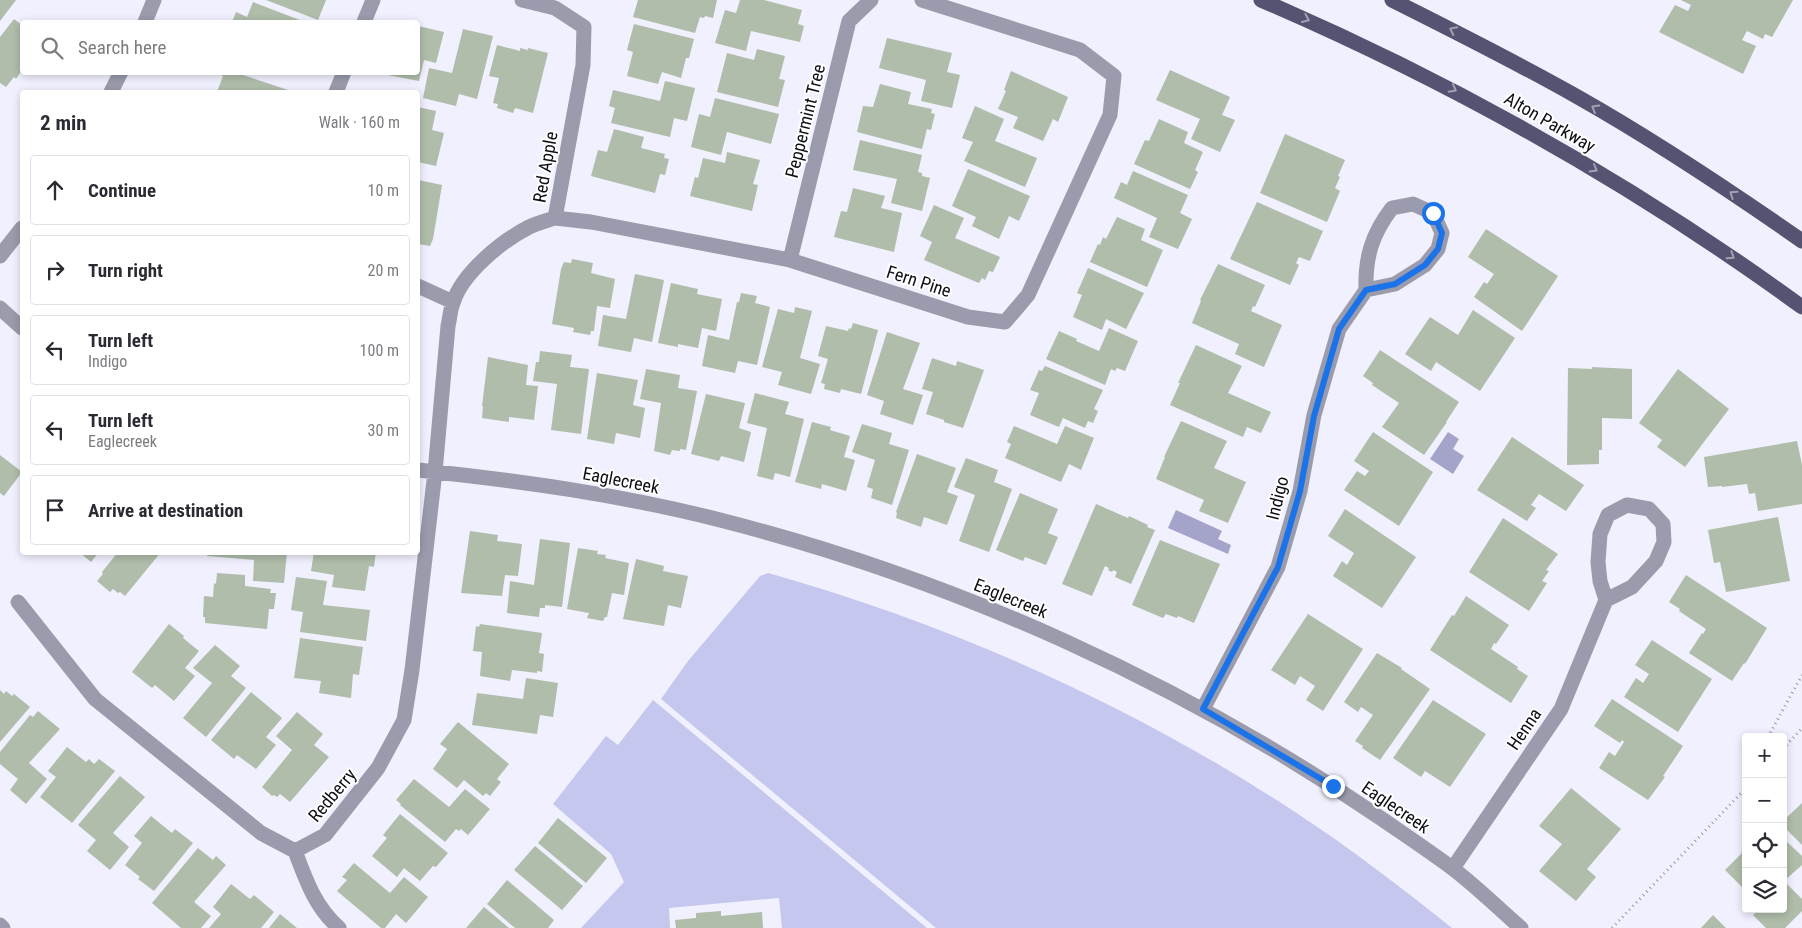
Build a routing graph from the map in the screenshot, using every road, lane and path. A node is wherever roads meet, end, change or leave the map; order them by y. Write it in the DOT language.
graph roads {
  1 [pos="154,0"];
  2 [pos="372,0"];
  3 [pos="522,0"];
  4 [pos="871,0"];
  5 [pos="922,0"];
  6 [pos="1262,0"];
  7 [pos="1392,0"];
  8 [pos="146,20"];
  9 [pos="365,20"];
  10 [pos="120,75"];
  11 [pos="343,75"];
  12 [pos="112,90"];
  13 [pos="337,90"];
  14 [pos="555,218"];
  15 [pos="20,231"];
  16 [pos="1802,241"];
  17 [pos="0,256"];
  18 [pos="790,260"];
  19 [pos="420,287"];
  20 [pos="1366,290"];
  21 [pos="453,302"];
  22 [pos="1802,307"];
  23 [pos="0,308"];
  24 [pos="20,326"];
  25 [pos="420,470"];
  26 [pos="435,472"];
  27 [pos="1606,600"];
  28 [pos="18,602"];
  29 [pos="1802,675"];
  30 [pos="1203,709"];
  31 [pos="1802,728"];
  32 [pos="1770,733"];
  33 [pos="1787,745"];
  34 [pos="1742,792"];
  35 [pos="295,851"];
  36 [pos="1453,868"];
  37 [pos="0,925"];
  38 [pos="3,928"];
  39 [pos="339,928"];
  40 [pos="1521,928"];
  41 [pos="1612,928"];
  1 -- 8 [label="street"];
  2 -- 9 [label="street"];
  3 -- 14 [label="street, Red Apple"];
  4 -- 18 [label="street, Peppermint Tree"];
  5 -- 18 [label="street, Fern Pine"];
  6 -- 22 [label="main road, Alton Parkway, one-way"];
  16 -- 7 [label="main road, Alton Parkway, one-way"];
  10 -- 12 [label="street"];
  11 -- 13 [label="street"];
  14 -- 18 [label="street, Fern Pine"];
  14 -- 21 [label="street, Red Apple"];
  15 -- 17 [label="street"];
  19 -- 21 [label="street"];
  20 -- 20 [label="street"];
  20 -- 30 [label="street, Indigo"];
  21 -- 26 [label="street, Red Apple"];
  23 -- 24 [label="street"];
  25 -- 26 [label="street, Eaglecreek"];
  26 -- 30 [label="street, Eaglecreek"];
  26 -- 35 [label="street, Redberry"];
  27 -- 27 [label="street"];
  27 -- 36 [label="street, Henna"];
  28 -- 35 [label="street"];
  29 -- 32 [label="path"];
  30 -- 36 [label="street, Eaglecreek"];
  31 -- 33 [label="path"];
  34 -- 41 [label="path"];
  35 -- 39 [label="street"];
  36 -- 40 [label="street, Eaglecreek"];
  37 -- 38 [label="street"];
}
